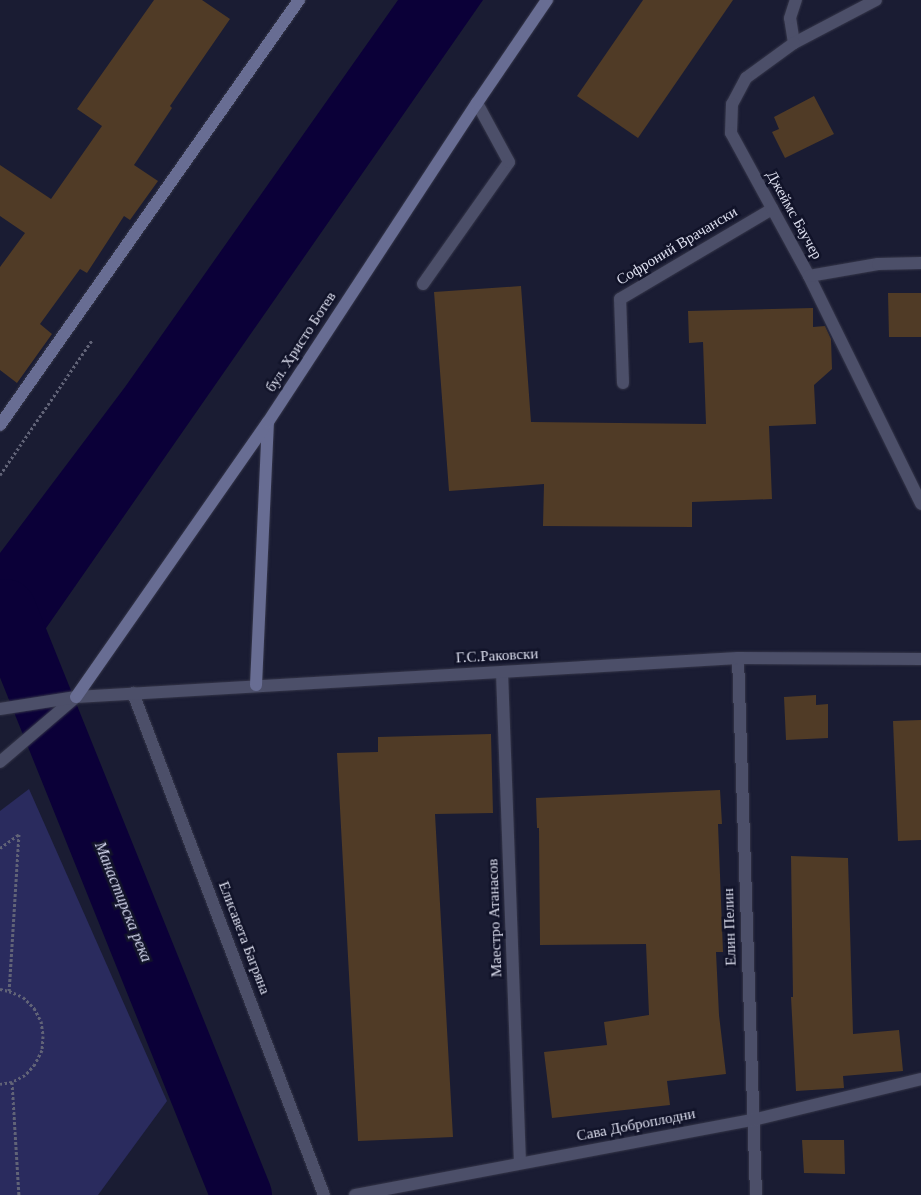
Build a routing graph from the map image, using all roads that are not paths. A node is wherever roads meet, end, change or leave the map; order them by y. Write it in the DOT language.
graph roads {
  1 [pos="300,0"];
  2 [pos="547,0"];
  3 [pos="796,0"];
  4 [pos="876,0"];
  5 [pos="794,43"];
  6 [pos="477,103"];
  7 [pos="772,209"];
  8 [pos="921,263"];
  9 [pos="809,276"];
  10 [pos="424,284"];
  11 [pos="623,383"];
  12 [pos="268,422"];
  13 [pos="0,425"];
  14 [pos="921,504"];
  15 [pos="738,658"];
  16 [pos="921,659"];
  17 [pos="502,672"];
  18 [pos="256,685"];
  19 [pos="133,693"];
  20 [pos="76,697"];
  21 [pos="5,709"];
  22 [pos="0,762"];
  23 [pos="921,1079"];
  24 [pos="753,1120"];
  25 [pos="520,1163"];
  26 [pos="324,1195"];
  27 [pos="355,1195"];
  28 [pos="756,1195"];
  1 -- 13 [label="main road"];
  2 -- 6 [label="main road, бул. Христо Ботев"];
  3 -- 5 [label="street"];
  4 -- 5 [label="street, Джеймс Баучер"];
  5 -- 7 [label="street, Джеймс Баучер"];
  6 -- 10 [label="street"];
  6 -- 12 [label="main road, бул. Христо Ботев"];
  7 -- 9 [label="street, Джеймс Баучер"];
  7 -- 11 [label="street, Софроний Врачански"];
  8 -- 9 [label="street"];
  9 -- 14 [label="street, Джеймс Баучер"];
  12 -- 18 [label="main road"];
  12 -- 20 [label="main road, бул. Христо Ботев"];
  15 -- 16 [label="street, Г.С.Раковски"];
  15 -- 17 [label="street, Г.С.Раковски"];
  15 -- 24 [label="street, Елин Пелин"];
  17 -- 18 [label="street, Г.С.Раковски"];
  17 -- 25 [label="street, Маестро Атанасов"];
  18 -- 19 [label="street, Г.С.Раковски"];
  19 -- 20 [label="street, Г.С.Раковски"];
  19 -- 26 [label="street, Елисавета Багряна"];
  20 -- 21 [label="street, Г.С.Раковски"];
  20 -- 22 [label="street"];
  23 -- 24 [label="street, Сава Доброплодни"];
  24 -- 25 [label="street, Сава Доброплодни"];
  24 -- 28 [label="street, Елин Пелин"];
  25 -- 27 [label="street, Сава Доброплодни"];
}
